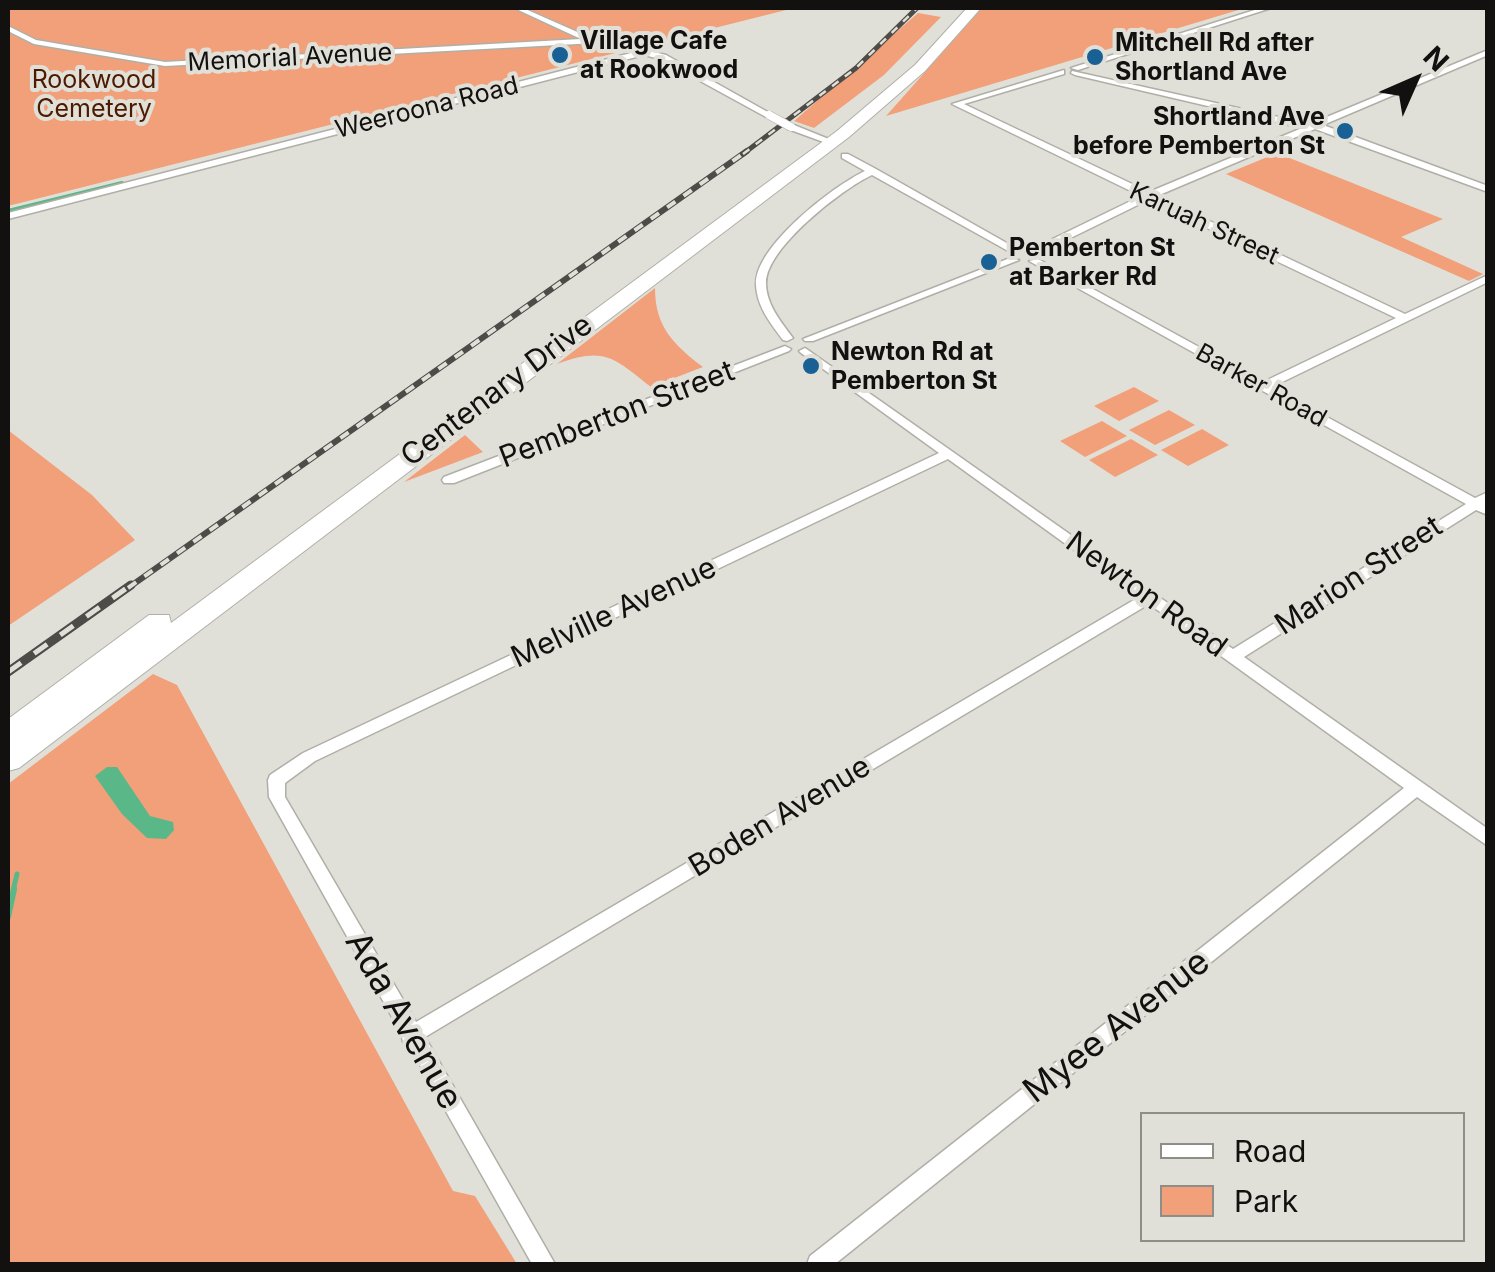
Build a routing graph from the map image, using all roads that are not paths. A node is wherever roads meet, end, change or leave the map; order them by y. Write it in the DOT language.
graph roads {
  1 [pos="518,8"];
  2 [pos="957,8"];
  3 [pos="974,8"];
  4 [pos="1267,8"];
  5 [pos="8,28"];
  6 [pos="579,40"];
  7 [pos="646,52"];
  8 [pos="1488,52"];
  9 [pos="1075,70"];
  10 [pos="1314,126"];
  11 [pos="821,141"];
  12 [pos="873,172"];
  13 [pos="1488,188"];
  14 [pos="1146,198"];
  15 [pos="8,216"];
  16 [pos="1014,255"];
  17 [pos="1034,257"];
  18 [pos="1488,278"];
  19 [pos="1402,317"];
  20 [pos="786,343"];
  21 [pos="807,345"];
  22 [pos="1262,386"];
  23 [pos="948,454"];
  24 [pos="450,480"];
  25 [pos="1483,504"];
  26 [pos="1150,598"];
  27 [pos="1232,657"];
  28 [pos="11,748"];
  29 [pos="280,774"];
  30 [pos="1416,788"];
  31 [pos="1488,839"];
  32 [pos="410,1036"];
  33 [pos="544,1264"];
  34 [pos="818,1264"];
  1 -- 6 [label="street"];
  2 -- 11 [label="highway, Centenary Drive"];
  3 -- 11 [label="highway, Centenary Drive"];
  4 -- 9 [label="street"];
  5 -- 6 [label="street, Memorial Avenue"];
  6 -- 7 [label="street, Memorial Avenue"];
  7 -- 11 [label="street, bridge"];
  7 -- 15 [label="street, Weeroona Road"];
  8 -- 10 [label="street"];
  9 -- 10 [label="street"];
  9 -- 14 [label="street, Karuah Street"];
  10 -- 13 [label="street"];
  10 -- 14 [label="street"];
  11 -- 12 [label="street"];
  11 -- 28 [label="highway, Centenary Drive"];
  12 -- 16 [label="street"];
  12 -- 20 [label="street"];
  14 -- 17 [label="street"];
  14 -- 19 [label="street, Karuah Street"];
  16 -- 17 [label="street"];
  16 -- 21 [label="street"];
  17 -- 22 [label="street, Barker Road"];
  18 -- 19 [label="street"];
  19 -- 22 [label="street"];
  20 -- 21 [label="street"];
  20 -- 24 [label="street, Pemberton Street"];
  21 -- 23 [label="street, Newton Road"];
  22 -- 25 [label="street, Barker Road"];
  23 -- 26 [label="street, Newton Road"];
  23 -- 29 [label="street, Melville Avenue"];
  25 -- 27 [label="street, Marion Street"];
  26 -- 27 [label="street, Newton Road"];
  26 -- 32 [label="street, Boden Avenue"];
  27 -- 30 [label="street, Newton Road"];
  29 -- 32 [label="street, Ada Avenue"];
  30 -- 31 [label="street, Newton Road"];
  30 -- 34 [label="street, Myee Avenue"];
  32 -- 33 [label="street, Ada Avenue"];
}
